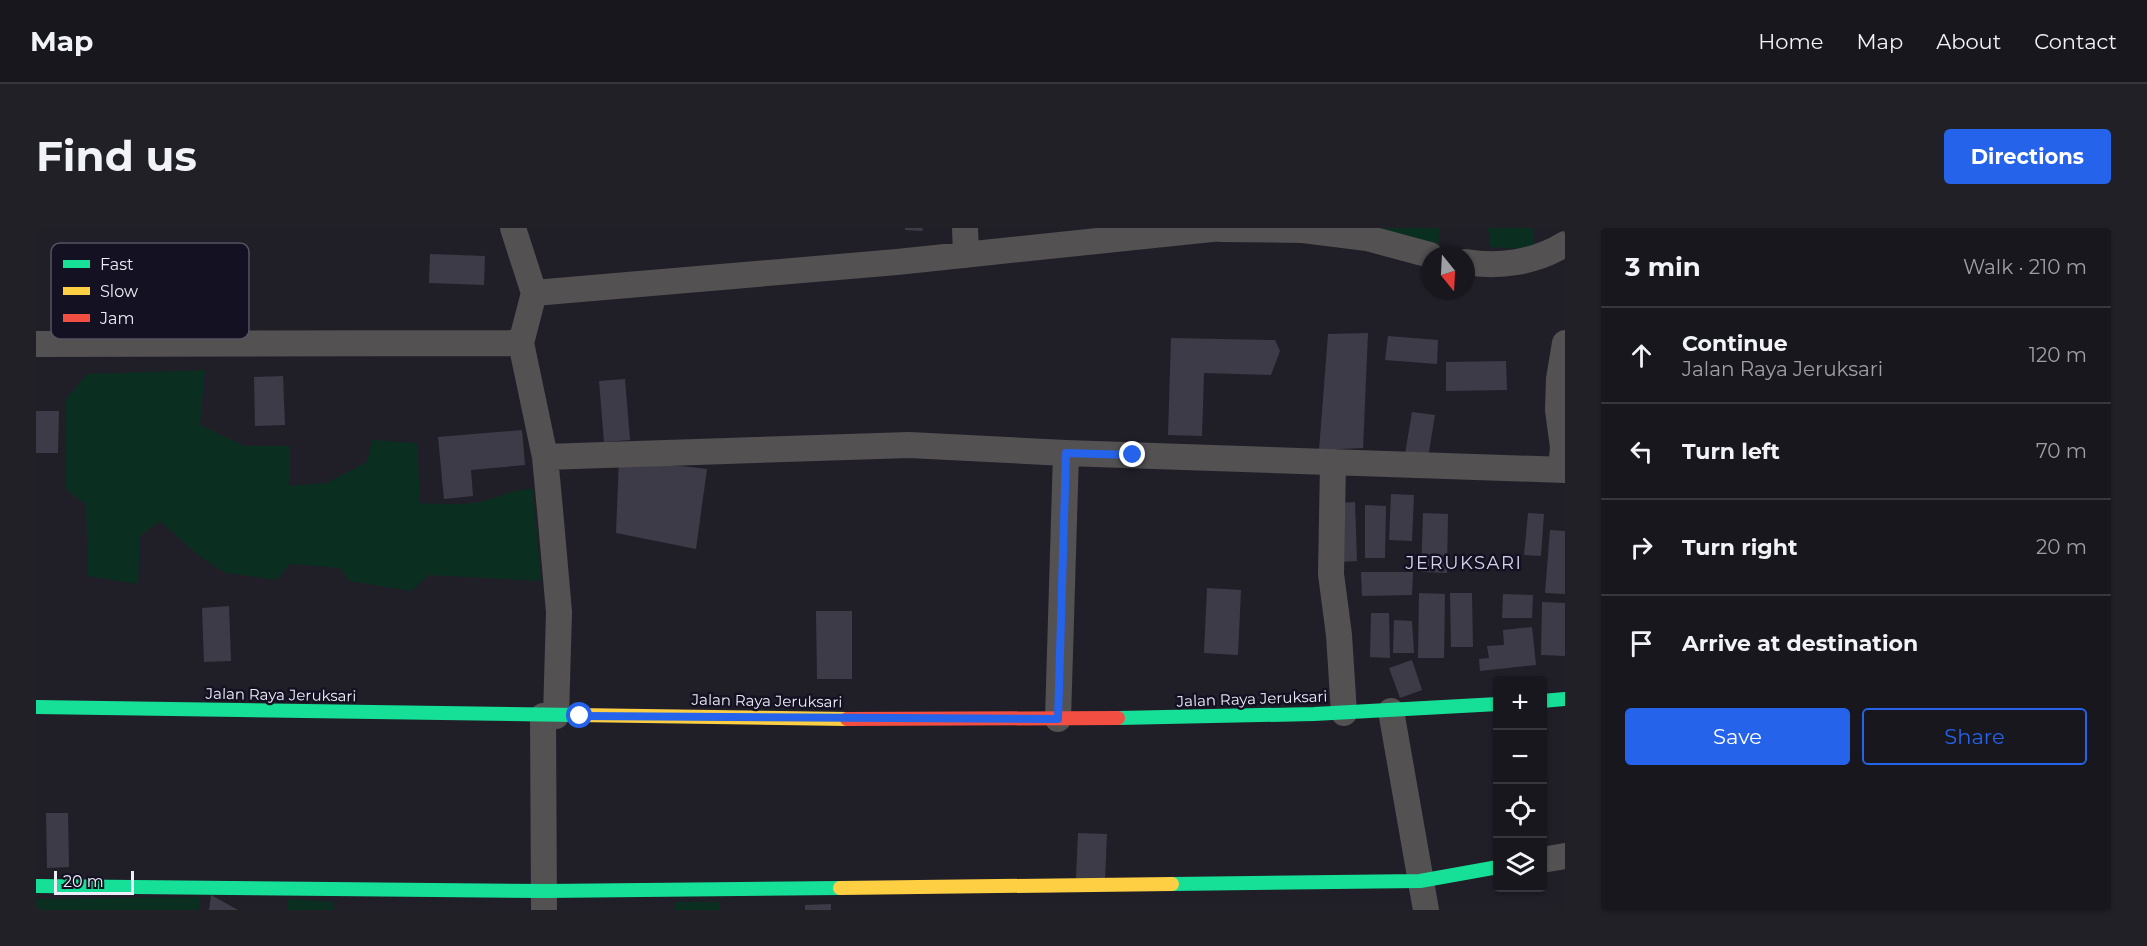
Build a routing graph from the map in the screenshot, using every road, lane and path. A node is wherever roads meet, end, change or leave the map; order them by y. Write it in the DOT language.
graph roads {
  1 [pos="513,228"];
  2 [pos="964,228"];
  3 [pos="1221,228"];
  4 [pos="1421,253"];
  5 [pos="1563,253"];
  6 [pos="966,255"];
  7 [pos="1475,264"];
  8 [pos="534,293"];
  9 [pos="521,343"];
  10 [pos="1565,343"];
  11 [pos="36,344"];
  12 [pos="1066,453"];
  13 [pos="545,457"];
  14 [pos="1333,462"];
  15 [pos="1563,470"];
  16 [pos="1565,699"];
  17 [pos="1547,701"];
  18 [pos="1493,704"];
  19 [pos="36,707"];
  20 [pos="1391,711"];
  21 [pos="1344,713"];
  22 [pos="550,716"];
  23 [pos="1058,719"];
  24 [pos="1565,856"];
  25 [pos="1547,859"];
  26 [pos="1493,868"];
  27 [pos="1419,881"];
  28 [pos="36,886"];
  29 [pos="544,900"];
  30 [pos="1426,910"];
  1 -- 8 [label="street"];
  2 -- 6 [label="street"];
  3 -- 4 [label="street"];
  3 -- 6 [label="street"];
  5 -- 7 [label="street"];
  6 -- 8 [label="street"];
  8 -- 9 [label="street"];
  9 -- 11 [label="street"];
  9 -- 13 [label="street"];
  10 -- 15 [label="street"];
  12 -- 13 [label="street"];
  12 -- 14 [label="street"];
  12 -- 23 [label="street"];
  13 -- 22 [label="street"];
  14 -- 15 [label="street"];
  14 -- 21 [label="street"];
  16 -- 17 [label="street"];
  18 -- 20 [label="street, Jalan Raya Jeruksari"];
  19 -- 22 [label="street, Jalan Raya Jeruksari"];
  20 -- 21 [label="street, Jalan Raya Jeruksari"];
  20 -- 27 [label="street"];
  21 -- 23 [label="street, Jalan Raya Jeruksari"];
  22 -- 23 [label="street, Jalan Raya Jeruksari"];
  22 -- 29 [label="street"];
  24 -- 25 [label="street"];
  26 -- 27 [label="street"];
  27 -- 29 [label="street"];
  27 -- 30 [label="street"];
  28 -- 29 [label="street"];
}
